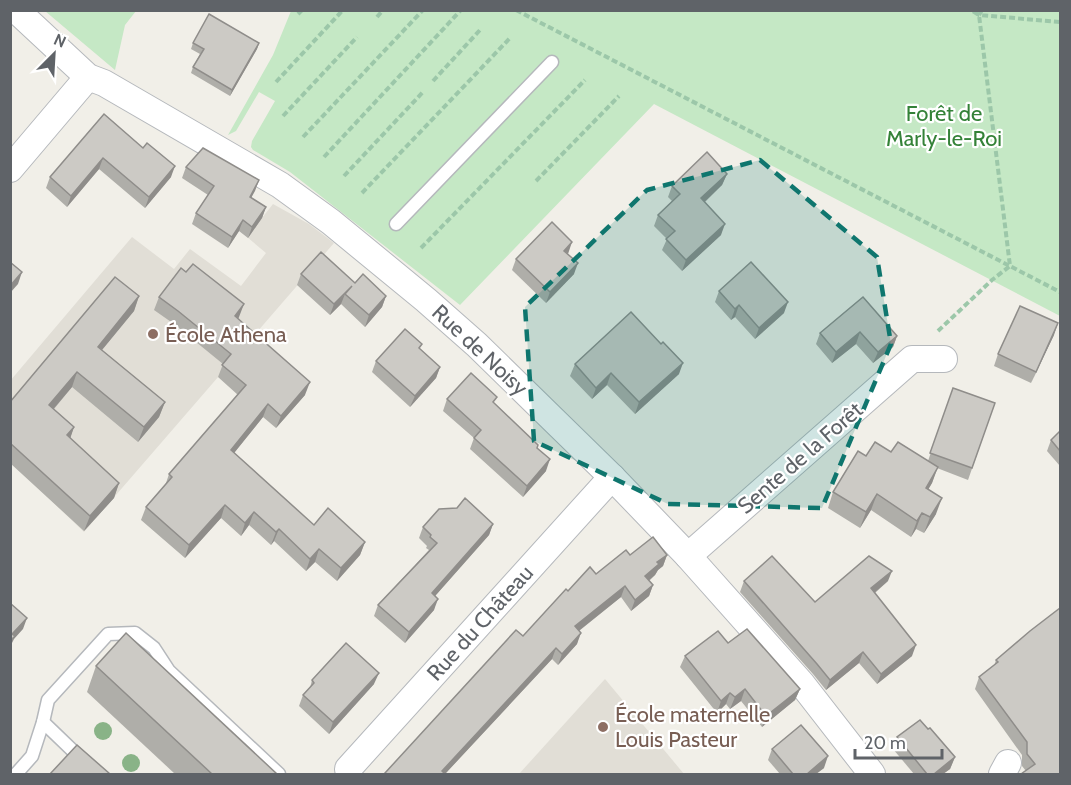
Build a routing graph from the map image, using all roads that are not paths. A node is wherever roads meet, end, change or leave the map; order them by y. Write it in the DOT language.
graph roads {
  1 [pos="16,10"];
  2 [pos="552,62"];
  3 [pos="88,77"];
  4 [pos="10,169"];
  5 [pos="396,224"];
  6 [pos="944,359"];
  7 [pos="612,477"];
  8 [pos="688,556"];
  9 [pos="43,722"];
  10 [pos="348,769"];
  11 [pos="16,774"];
  12 [pos="97,774"];
  13 [pos="279,774"];
  14 [pos="872,774"];
  1 -- 3 [label="street, Rue de Noisy"];
  2 -- 5 [label="lane"];
  3 -- 4 [label="street"];
  3 -- 7 [label="street, Rue de Noisy"];
  6 -- 8 [label="street, Sente de la Forêt"];
  7 -- 8 [label="street, Rue de Noisy"];
  7 -- 10 [label="street, Rue du Château"];
  8 -- 14 [label="street, Rue de Noisy"];
  9 -- 11 [label="lane"];
  9 -- 12 [label="lane"];
  9 -- 13 [label="lane"];
}
